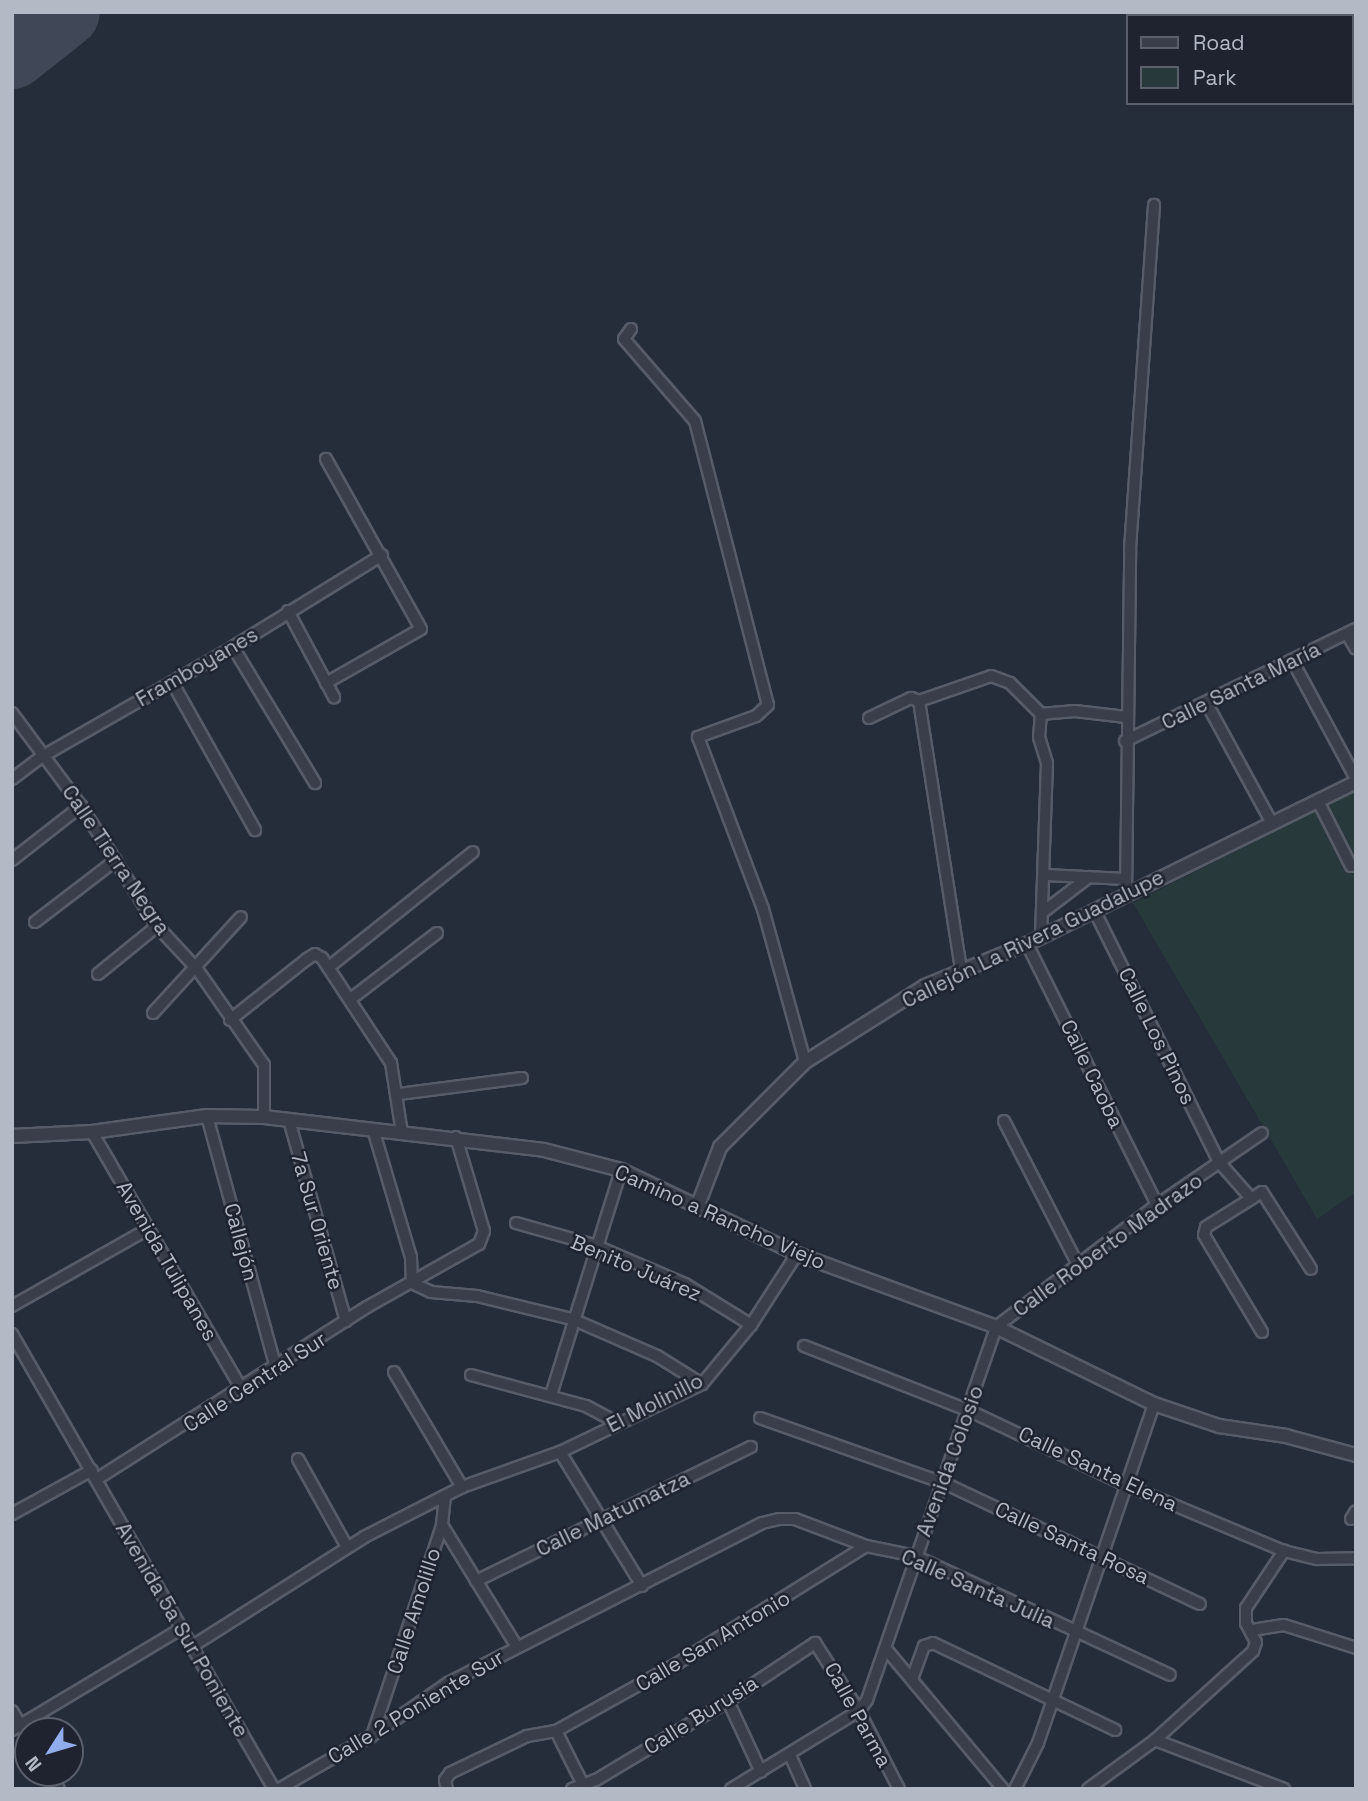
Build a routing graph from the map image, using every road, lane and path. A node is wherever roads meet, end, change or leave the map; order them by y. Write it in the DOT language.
graph roads {
  1 [pos="1154,205"];
  2 [pos="631,329"];
  3 [pos="327,459"];
  4 [pos="382,555"];
  5 [pos="288,611"];
  6 [pos="1352,631"];
  7 [pos="233,648"];
  8 [pos="1356,649"];
  9 [pos="1292,660"];
  10 [pos="172,682"];
  11 [pos="326,683"];
  12 [pos="334,697"];
  13 [pos="919,701"];
  14 [pos="1207,704"];
  15 [pos="12,713"];
  16 [pos="1041,714"];
  17 [pos="1126,717"];
  18 [pos="869,718"];
  19 [pos="1125,741"];
  20 [pos="43,756"];
  21 [pos="12,779"];
  22 [pos="1356,780"];
  23 [pos="315,783"];
  24 [pos="1318,801"];
  25 [pos="81,806"];
  26 [pos="1272,823"];
  27 [pos="255,830"];
  28 [pos="473,852"];
  29 [pos="12,860"];
  30 [pos="116,860"];
  31 [pos="1351,866"];
  32 [pos="1045,875"];
  33 [pos="1089,877"];
  34 [pos="1126,879"];
  35 [pos="1126,894"];
  36 [pos="1094,910"];
  37 [pos="1043,912"];
  38 [pos="241,916"];
  39 [pos="35,922"];
  40 [pos="157,926"];
  41 [pos="437,933"];
  42 [pos="1041,937"];
  43 [pos="1027,944"];
  44 [pos="329,967"];
  45 [pos="961,968"];
  46 [pos="197,969"];
  47 [pos="98,974"];
  48 [pos="352,998"];
  49 [pos="153,1013"];
  50 [pos="230,1020"];
  51 [pos="805,1062"];
  52 [pos="522,1078"];
  53 [pos="399,1094"];
  54 [pos="207,1116"];
  55 [pos="264,1117"];
  56 [pos="289,1120"];
  57 [pos="1004,1121"];
  58 [pos="373,1129"];
  59 [pos="92,1132"];
  60 [pos="402,1133"];
  61 [pos="1262,1133"];
  62 [pos="12,1136"];
  63 [pos="456,1137"];
  64 [pos="1219,1162"];
  65 [pos="621,1170"];
  66 [pos="1249,1196"];
  67 [pos="698,1205"];
  68 [pos="1157,1205"];
  69 [pos="516,1223"];
  70 [pos="148,1229"];
  71 [pos="594,1245"];
  72 [pos="797,1254"];
  73 [pos="1078,1265"];
  74 [pos="1311,1269"];
  75 [pos="412,1283"];
  76 [pos="12,1306"];
  77 [pos="572,1319"];
  78 [pos="346,1321"];
  79 [pos="751,1325"];
  80 [pos="996,1327"];
  81 [pos="1262,1332"];
  82 [pos="12,1334"];
  83 [pos="804,1346"];
  84 [pos="276,1369"];
  85 [pos="394,1372"];
  86 [pos="471,1374"];
  87 [pos="702,1384"];
  88 [pos="242,1390"];
  89 [pos="551,1395"];
  90 [pos="1154,1404"];
  91 [pos="970,1410"];
  92 [pos="760,1419"];
  93 [pos="616,1422"];
  94 [pos="751,1447"];
  95 [pos="560,1452"];
  96 [pos="1356,1455"];
  97 [pos="298,1459"];
  98 [pos="94,1475"];
  99 [pos="944,1483"];
  100 [pos="1126,1485"];
  101 [pos="463,1487"];
  102 [pos="445,1496"];
  103 [pos="12,1514"];
  104 [pos="602,1521"];
  105 [pos="442,1525"];
  106 [pos="866,1546"];
  107 [pos="347,1547"];
  108 [pos="1284,1551"];
  109 [pos="915,1556"];
  110 [pos="1102,1556"];
  111 [pos="1356,1558"];
  112 [pos="475,1581"];
  113 [pos="642,1586"];
  114 [pos="1200,1604"];
  115 [pos="181,1629"];
  116 [pos="1252,1630"];
  117 [pos="1075,1633"];
  118 [pos="815,1643"];
  119 [pos="191,1647"];
  120 [pos="517,1647"];
  121 [pos="1356,1648"];
  122 [pos="886,1649"];
  123 [pos="1170,1675"];
  124 [pos="912,1679"];
  125 [pos="1052,1700"];
  126 [pos="728,1702"];
  127 [pos="859,1711"];
  128 [pos="34,1717"];
  129 [pos="1115,1730"];
  130 [pos="556,1731"];
  131 [pos="372,1736"];
  132 [pos="1156,1740"];
  133 [pos="790,1755"];
  134 [pos="761,1772"];
  135 [pos="446,1784"];
  136 [pos="581,1787"];
  137 [pos="894,1787"];
  138 [pos="277,1789"];
  139 [pos="732,1789"];
  140 [pos="805,1789"];
  141 [pos="1003,1789"];
  142 [pos="1016,1789"];
  143 [pos="1088,1789"];
  144 [pos="1284,1789"];
  1 -- 17 [label="street"];
  2 -- 51 [label="street"];
  3 -- 4 [label="street"];
  4 -- 5 [label="street, Framboyanes"];
  4 -- 11 [label="street"];
  5 -- 7 [label="street, Framboyanes"];
  5 -- 11 [label="street"];
  6 -- 8 [label="street"];
  6 -- 9 [label="street, Calle Santa María"];
  7 -- 10 [label="street, Framboyanes"];
  7 -- 23 [label="street"];
  9 -- 14 [label="street, Calle Santa María"];
  9 -- 22 [label="street"];
  10 -- 20 [label="street, Framboyanes"];
  10 -- 27 [label="street"];
  11 -- 12 [label="street"];
  13 -- 16 [label="street"];
  13 -- 18 [label="street"];
  13 -- 45 [label="street"];
  14 -- 19 [label="street, Calle Santa María"];
  14 -- 26 [label="street"];
  15 -- 20 [label="street, Calle Tierra Negra"];
  16 -- 17 [label="street"];
  16 -- 32 [label="street"];
  17 -- 19 [label="street"];
  19 -- 34 [label="street"];
  20 -- 21 [label="street, Framboyanes"];
  20 -- 25 [label="street, Calle Tierra Negra"];
  22 -- 24 [label="street, Callejón La Rivera Guadalupe"];
  24 -- 26 [label="street, Callejón La Rivera Guadalupe"];
  24 -- 31 [label="street"];
  25 -- 29 [label="street"];
  25 -- 30 [label="street, Calle Tierra Negra"];
  26 -- 35 [label="street, Callejón La Rivera Guadalupe"];
  28 -- 44 [label="street"];
  30 -- 39 [label="street"];
  30 -- 40 [label="street, Calle Tierra Negra"];
  32 -- 33 [label="street"];
  32 -- 37 [label="street"];
  33 -- 34 [label="street"];
  33 -- 37 [label="street"];
  34 -- 35 [label="street"];
  35 -- 36 [label="street, Callejón La Rivera Guadalupe"];
  36 -- 42 [label="street, Callejón La Rivera Guadalupe"];
  36 -- 64 [label="street, Calle Los Pinos"];
  37 -- 42 [label="street"];
  38 -- 46 [label="street"];
  40 -- 46 [label="street, Calle Tierra Negra"];
  40 -- 47 [label="street"];
  41 -- 48 [label="street"];
  42 -- 43 [label="street, Callejón La Rivera Guadalupe"];
  43 -- 45 [label="street, Callejón La Rivera Guadalupe"];
  43 -- 68 [label="street, Calle Caoba"];
  44 -- 48 [label="street"];
  44 -- 50 [label="street"];
  45 -- 51 [label="street, Callejón La Rivera Guadalupe"];
  46 -- 49 [label="street"];
  46 -- 50 [label="street, Calle Tierra Negra"];
  48 -- 53 [label="street"];
  50 -- 55 [label="street, Calle Tierra Negra"];
  51 -- 67 [label="street, Callejón La Rivera Guadalupe"];
  52 -- 53 [label="street"];
  53 -- 60 [label="street"];
  54 -- 55 [label="street, Camino a Rancho Viejo"];
  54 -- 59 [label="street, Camino a Rancho Viejo"];
  54 -- 84 [label="street, Callejón"];
  55 -- 56 [label="street, Camino a Rancho Viejo"];
  56 -- 58 [label="street, Camino a Rancho Viejo"];
  56 -- 78 [label="street, 7a Sur Oriente"];
  57 -- 73 [label="street"];
  58 -- 60 [label="street, Camino a Rancho Viejo"];
  58 -- 75 [label="street"];
  59 -- 62 [label="street, Camino a Rancho Viejo"];
  59 -- 70 [label="street, Avenida Tulipanes"];
  60 -- 63 [label="street, Camino a Rancho Viejo"];
  61 -- 64 [label="street, Calle Roberto Madrazo"];
  63 -- 65 [label="street, Camino a Rancho Viejo"];
  63 -- 75 [label="street, Calle Central Sur"];
  64 -- 66 [label="street, Calle Los Pinos"];
  64 -- 68 [label="street, Calle Roberto Madrazo"];
  65 -- 67 [label="street, Camino a Rancho Viejo"];
  65 -- 71 [label="street"];
  66 -- 74 [label="street"];
  66 -- 81 [label="street"];
  67 -- 72 [label="street, Camino a Rancho Viejo"];
  68 -- 73 [label="street, Calle Roberto Madrazo"];
  69 -- 71 [label="street, Benito Juárez"];
  70 -- 76 [label="street"];
  70 -- 88 [label="street, Avenida Tulipanes"];
  71 -- 77 [label="street"];
  71 -- 79 [label="street, Benito Juárez"];
  72 -- 79 [label="street, El Molinillo"];
  72 -- 80 [label="street, Camino a Rancho Viejo"];
  73 -- 80 [label="street, Calle Roberto Madrazo"];
  75 -- 77 [label="street"];
  75 -- 78 [label="street, Calle Central Sur"];
  77 -- 87 [label="street"];
  77 -- 89 [label="street"];
  78 -- 84 [label="street, Calle Central Sur"];
  79 -- 87 [label="street, El Molinillo"];
  80 -- 90 [label="street, Camino a Rancho Viejo"];
  80 -- 91 [label="street, Avenida Colosio"];
  82 -- 98 [label="street, Avenida 5a Sur Poniente"];
  83 -- 91 [label="street, Calle Santa Elena"];
  84 -- 88 [label="street, Calle Central Sur"];
  85 -- 101 [label="street"];
  86 -- 89 [label="street"];
  87 -- 93 [label="street, El Molinillo"];
  88 -- 98 [label="street, Calle Central Sur"];
  89 -- 93 [label="street"];
  90 -- 96 [label="street, Camino a Rancho Viejo"];
  90 -- 100 [label="street"];
  91 -- 99 [label="street, Avenida Colosio"];
  91 -- 100 [label="street, Calle Santa Elena"];
  92 -- 99 [label="street, Calle Santa Rosa"];
  93 -- 95 [label="street, El Molinillo"];
  94 -- 104 [label="street, Calle Matumatza"];
  95 -- 101 [label="street, El Molinillo"];
  95 -- 104 [label="street"];
  97 -- 107 [label="street"];
  98 -- 103 [label="street, Calle Central Sur"];
  98 -- 115 [label="street, Avenida 5a Sur Poniente"];
  99 -- 109 [label="street, Avenida Colosio"];
  99 -- 110 [label="street, Calle Santa Rosa"];
  100 -- 108 [label="street, Calle Santa Elena"];
  100 -- 110 [label="street"];
  101 -- 102 [label="street, El Molinillo"];
  102 -- 105 [label="street, Calle Amolillo"];
  102 -- 107 [label="street, El Molinillo"];
  104 -- 112 [label="street, Calle Matumatza"];
  104 -- 113 [label="street"];
  105 -- 112 [label="street"];
  105 -- 131 [label="street, Calle Amolillo"];
  106 -- 109 [label="street, Calle Santa Julia"];
  106 -- 113 [label="street, Calle Santa Julia"];
  106 -- 130 [label="street, Calle San Antonio"];
  107 -- 119 [label="street, El Molinillo"];
  108 -- 111 [label="street, Calle Santa Elena"];
  108 -- 116 [label="street"];
  109 -- 117 [label="street, Calle Santa Julia"];
  109 -- 122 [label="street, Avenida Colosio"];
  110 -- 114 [label="street, Calle Santa Rosa"];
  110 -- 117 [label="street"];
  112 -- 120 [label="street"];
  113 -- 120 [label="street, Calle Santa Julia"];
  115 -- 119 [label="street, Avenida 5a Sur Poniente"];
  115 -- 128 [label="street"];
  116 -- 121 [label="street"];
  116 -- 132 [label="street"];
  117 -- 123 [label="street, Calle Santa Julia"];
  117 -- 125 [label="street"];
  118 -- 126 [label="street, Calle Burusia"];
  118 -- 127 [label="street, Calle Parma"];
  119 -- 138 [label="street, Avenida 5a Sur Poniente"];
  120 -- 131 [label="street, Calle 2 Poniente Sur"];
  122 -- 124 [label="street"];
  122 -- 127 [label="street, Avenida Colosio"];
  124 -- 125 [label="street"];
  124 -- 141 [label="street"];
  125 -- 129 [label="street"];
  125 -- 142 [label="street"];
  126 -- 134 [label="street"];
  126 -- 136 [label="street, Calle Burusia"];
  127 -- 133 [label="street"];
  127 -- 137 [label="street, Calle Parma"];
  130 -- 135 [label="street, Calle San Antonio"];
  130 -- 136 [label="street"];
  131 -- 138 [label="street, Calle 2 Poniente Sur"];
  132 -- 143 [label="street"];
  132 -- 144 [label="street"];
  133 -- 134 [label="street"];
  133 -- 140 [label="street"];
  134 -- 139 [label="street"];
}
